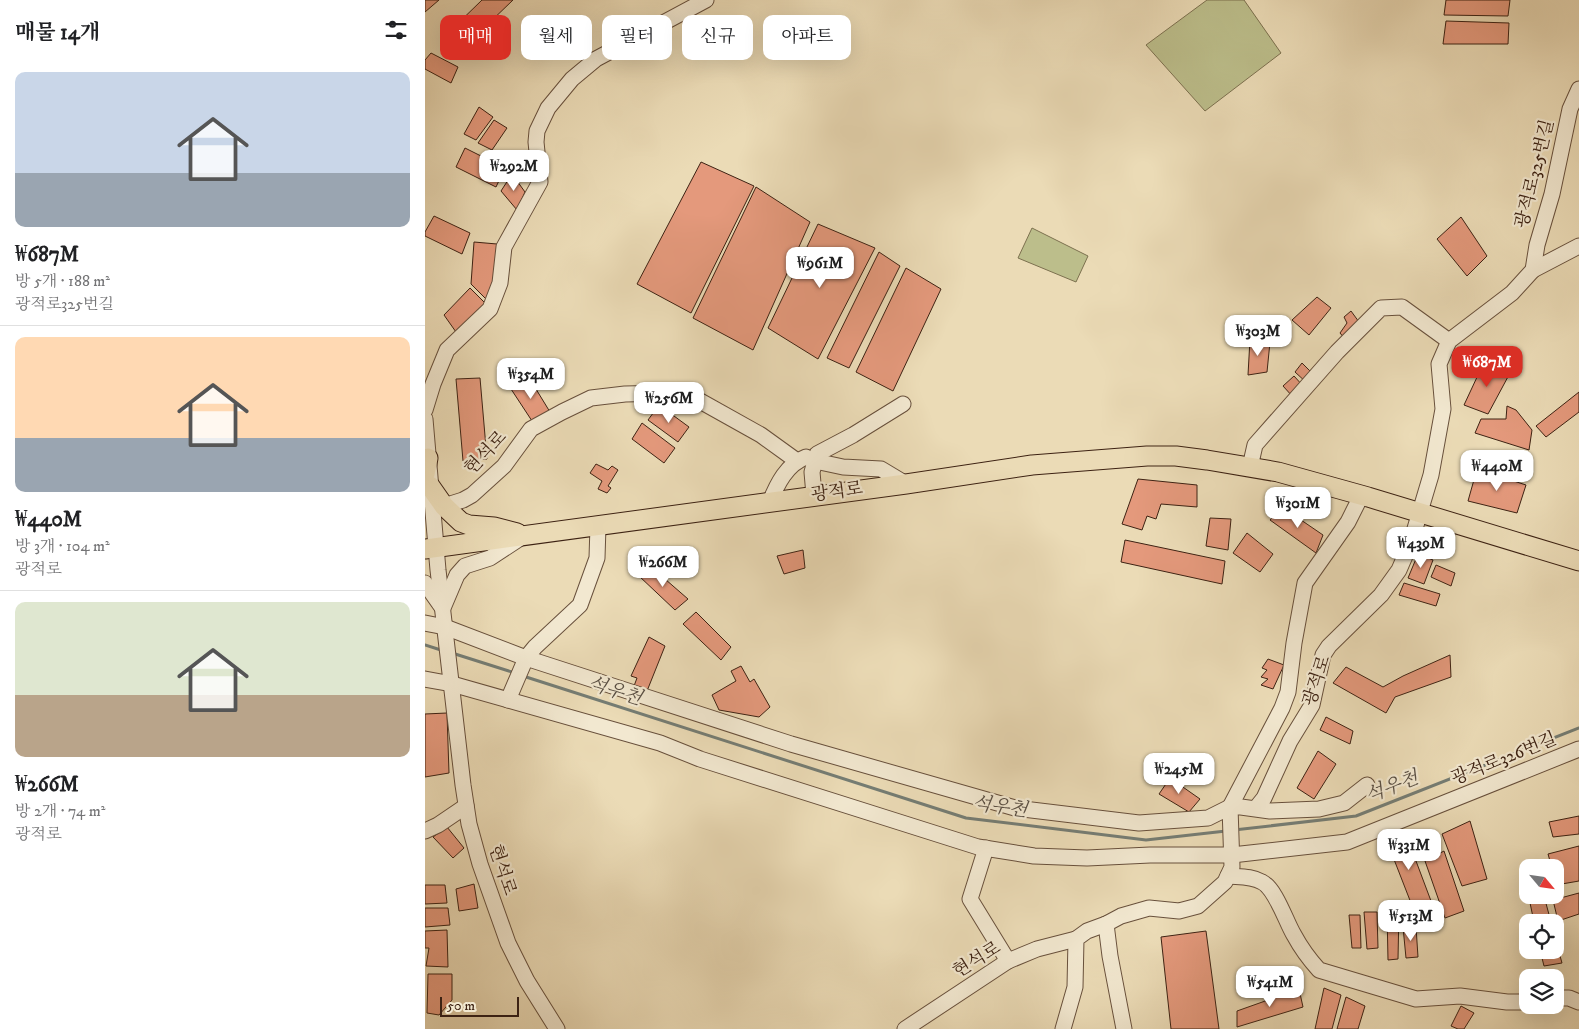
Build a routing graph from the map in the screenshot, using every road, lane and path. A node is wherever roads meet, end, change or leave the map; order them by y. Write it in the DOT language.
graph roads {
  1 [pos="706,0"];
  2 [pos="1579,89"];
  3 [pos="1579,246"];
  4 [pos="1533,270"];
  5 [pos="1449,341"];
  6 [pos="903,404"];
  7 [pos="425,410"];
  8 [pos="425,419"];
  9 [pos="853,435"];
  10 [pos="816,457"];
  11 [pos="797,460"];
  12 [pos="843,467"];
  13 [pos="1250,467"];
  14 [pos="428,472"];
  15 [pos="906,484"];
  16 [pos="814,495"];
  17 [pos="1365,496"];
  18 [pos="769,502"];
  19 [pos="444,506"];
  20 [pos="1418,512"];
  21 [pos="597,526"];
  22 [pos="526,535"];
  23 [pos="430,548"];
  24 [pos="1579,561"];
  25 [pos="425,582"];
  26 [pos="443,609"];
  27 [pos="425,623"];
  28 [pos="445,627"];
  29 [pos="526,658"];
  30 [pos="425,679"];
  31 [pos="451,681"];
  32 [pos="508,700"];
  33 [pos="1579,749"];
  34 [pos="1367,785"];
  35 [pos="466,806"];
  36 [pos="1256,808"];
  37 [pos="1229,811"];
  38 [pos="425,831"];
  39 [pos="986,848"];
  40 [pos="1233,855"];
  41 [pos="1228,876"];
  42 [pos="1106,924"];
  43 [pos="1076,938"];
  44 [pos="1008,961"];
  45 [pos="1564,998"];
  46 [pos="1519,1002"];
  47 [pos="1579,1002"];
  48 [pos="557,1029"];
  49 [pos="905,1029"];
  50 [pos="1063,1029"];
  51 [pos="1124,1029"];
  1 -- 7 [label="street"];
  2 -- 4 [label="street, 광적로325번길"];
  3 -- 4 [label="street"];
  4 -- 5 [label="street"];
  5 -- 13 [label="street"];
  5 -- 20 [label="street"];
  6 -- 9 [label="street"];
  8 -- 14 [label="street"];
  9 -- 10 [label="street"];
  9 -- 12 [label="street"];
  10 -- 11 [label="street"];
  10 -- 12 [label="street"];
  10 -- 16 [label="street"];
  11 -- 18 [label="street"];
  11 -- 19 [label="street, 현석로"];
  12 -- 15 [label="street"];
  13 -- 15 [label="main road, 광적로"];
  13 -- 17 [label="main road, 광적로"];
  14 -- 19 [label="main road"];
  14 -- 23 [label="street"];
  15 -- 16 [label="main road, 광적로"];
  16 -- 18 [label="main road, 광적로"];
  17 -- 20 [label="main road, 광적로"];
  17 -- 37 [label="street"];
  18 -- 21 [label="main road, 광적로"];
  19 -- 22 [label="main road"];
  20 -- 24 [label="main road"];
  20 -- 36 [label="street, 광적로"];
  21 -- 22 [label="main road, 광적로"];
  21 -- 29 [label="street"];
  22 -- 23 [label="main road, 광적로"];
  22 -- 26 [label="street"];
  23 -- 26 [label="street"];
  25 -- 26 [label="street"];
  26 -- 28 [label="street"];
  27 -- 28 [label="street"];
  28 -- 29 [label="street"];
  28 -- 31 [label="street, 현석로"];
  29 -- 32 [label="street"];
  29 -- 37 [label="street"];
  30 -- 31 [label="street, 광적로326번길"];
  31 -- 32 [label="street, 광적로326번길"];
  31 -- 35 [label="street, 현석로"];
  32 -- 39 [label="street, 광적로326번길"];
  33 -- 40 [label="street, 광적로326번길"];
  34 -- 36 [label="street"];
  35 -- 38 [label="street"];
  35 -- 48 [label="street, 현석로"];
  36 -- 37 [label="street"];
  37 -- 40 [label="street"];
  39 -- 40 [label="street, 광적로326번길"];
  39 -- 44 [label="street"];
  40 -- 41 [label="street"];
  41 -- 42 [label="street"];
  41 -- 46 [label="street"];
  42 -- 43 [label="street"];
  42 -- 51 [label="street"];
  43 -- 44 [label="street, 현석로"];
  43 -- 50 [label="street"];
  44 -- 49 [label="street, 현석로"];
  45 -- 47 [label="street"];
}
